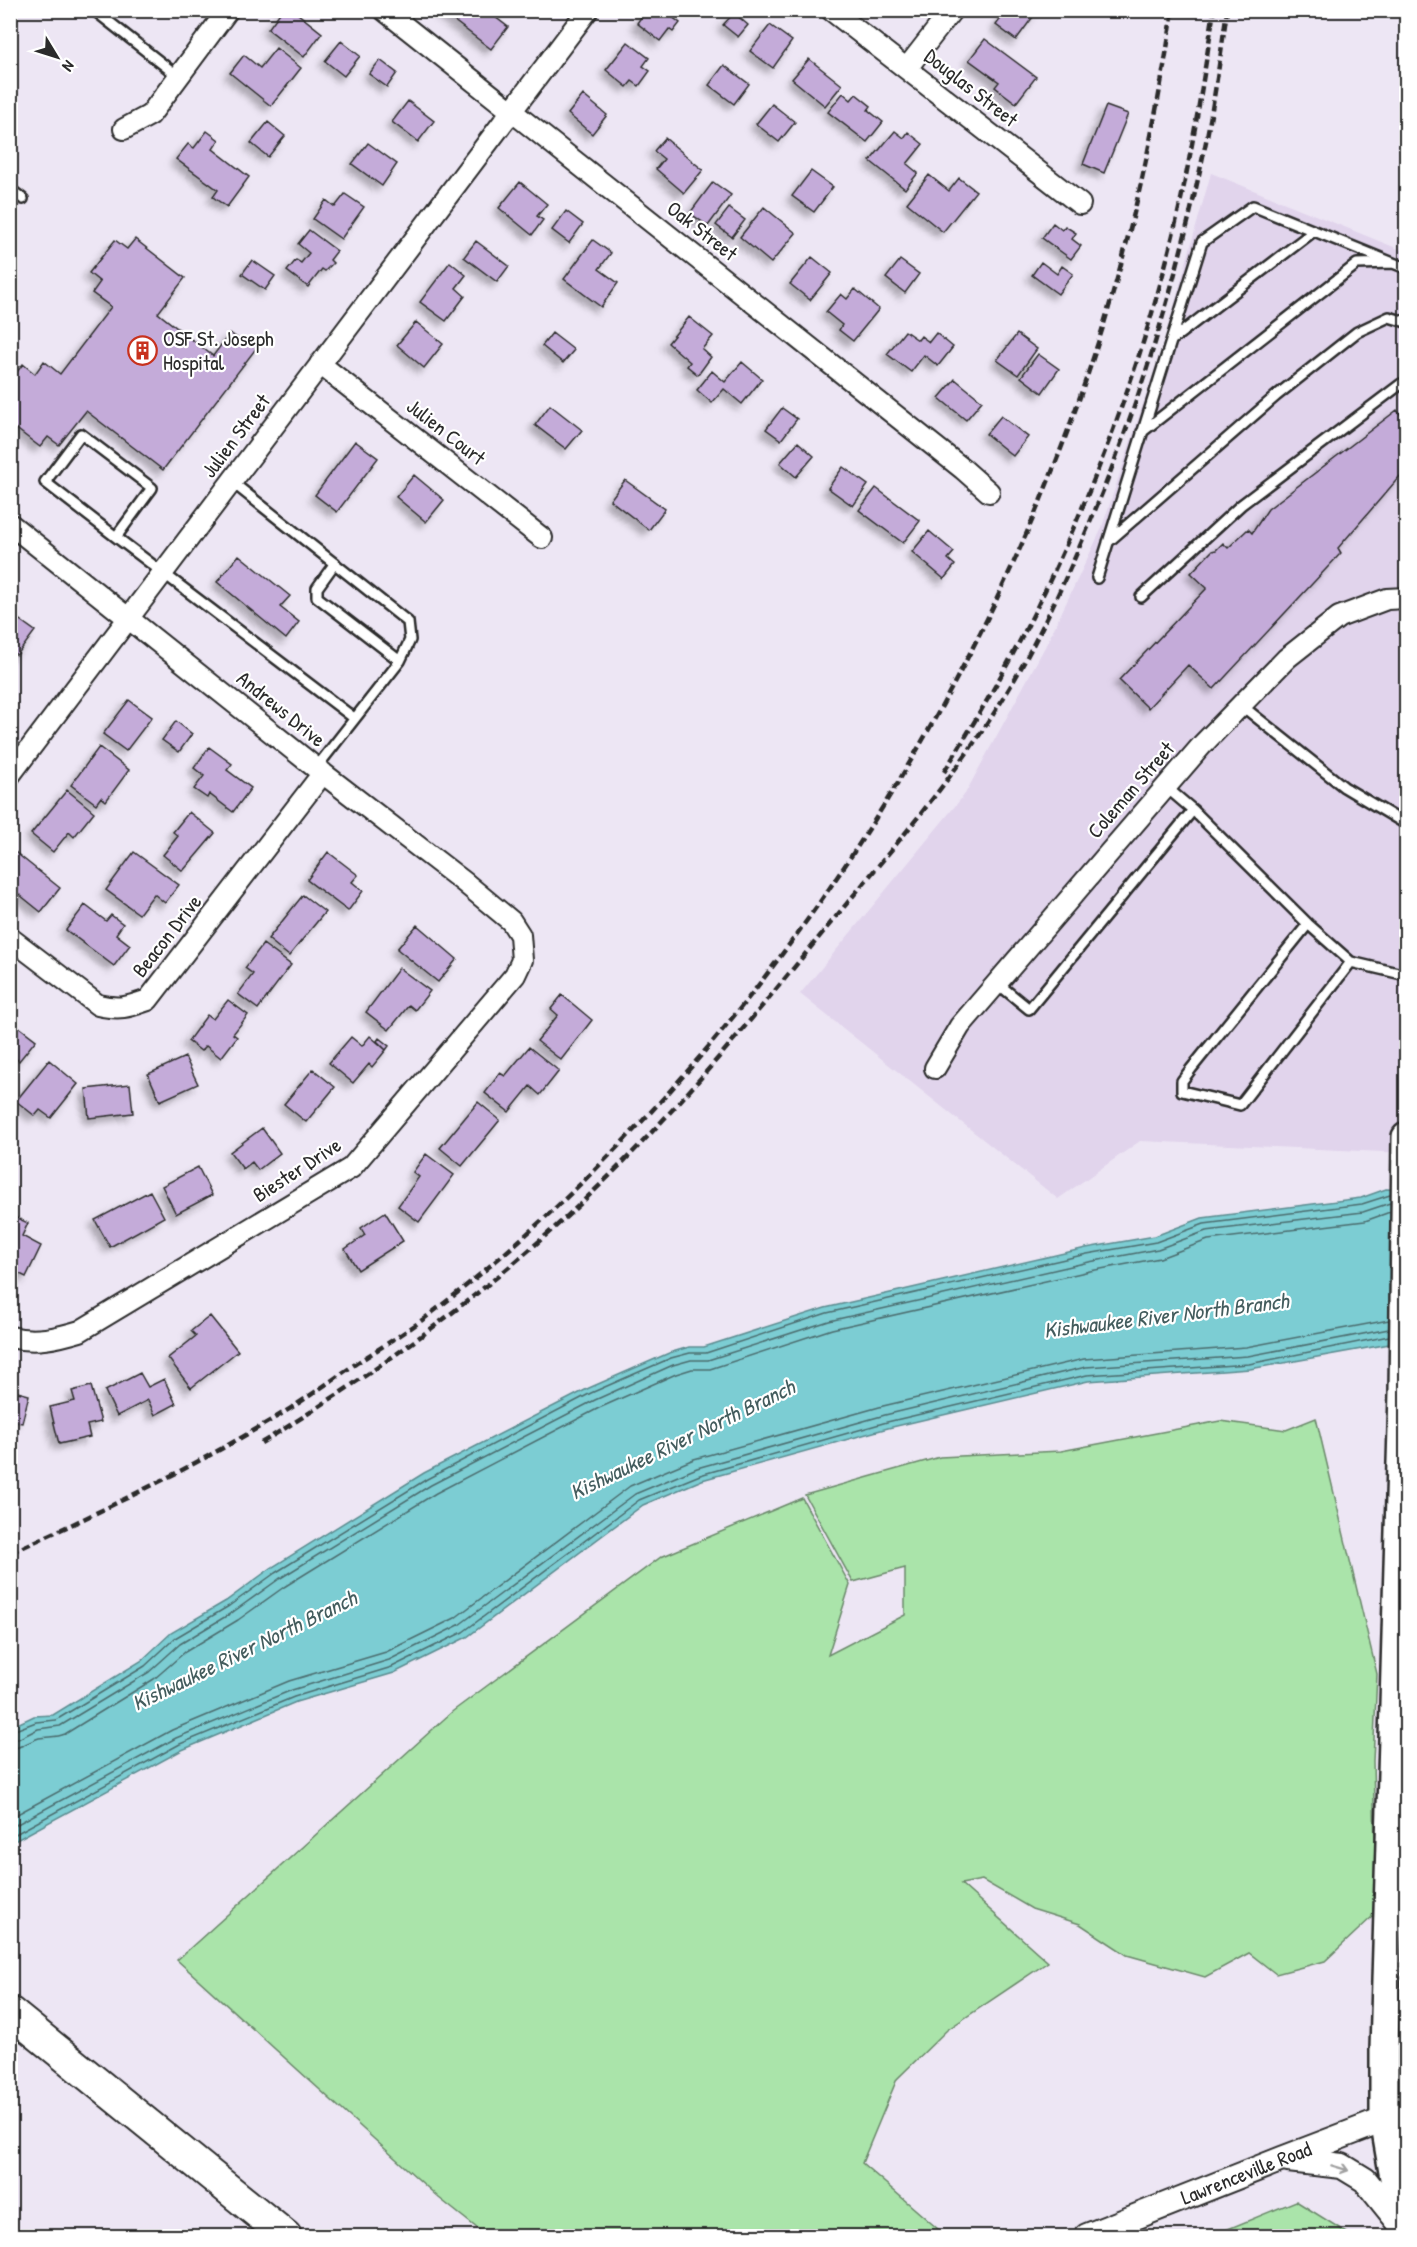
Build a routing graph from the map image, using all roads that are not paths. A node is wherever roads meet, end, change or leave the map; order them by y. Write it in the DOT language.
graph roads {
  1 [pos="94,10"];
  2 [pos="228,10"];
  3 [pos="384,10"];
  4 [pos="588,10"];
  5 [pos="831,10"];
  6 [pos="952,10"];
  7 [pos="907,68"];
  8 [pos="179,77"];
  9 [pos="512,110"];
  10 [pos="124,129"];
  11 [pos="10,189"];
  12 [pos="23,199"];
  13 [pos="1080,204"];
  14 [pos="1314,231"];
  15 [pos="1393,264"];
  16 [pos="1407,268"];
  17 [pos="1407,322"];
  18 [pos="1173,339"];
  19 [pos="320,364"];
  20 [pos="1407,383"];
  21 [pos="1142,432"];
  22 [pos="232,482"];
  23 [pos="989,492"];
  24 [pos="10,524"];
  25 [pos="116,537"];
  26 [pos="542,538"];
  27 [pos="1106,543"];
  28 [pos="335,563"];
  29 [pos="164,573"];
  30 [pos="1097,578"];
  31 [pos="1140,597"];
  32 [pos="1407,598"];
  33 [pos="129,619"];
  34 [pos="400,661"];
  35 [pos="1241,705"];
  36 [pos="354,718"];
  37 [pos="320,770"];
  38 [pos="10,775"];
  39 [pos="1166,788"];
  40 [pos="1193,810"];
  41 [pos="1407,824"];
  42 [pos="1308,924"];
  43 [pos="520,935"];
  44 [pos="10,938"];
  45 [pos="1351,962"];
  46 [pos="1407,975"];
  47 [pos="997,983"];
  48 [pos="935,1068"];
  49 [pos="1407,1137"];
  50 [pos="1406,1147"];
  51 [pos="10,1337"];
  52 [pos="10,2012"];
  53 [pos="1395,2117"];
  54 [pos="1282,2159"];
  55 [pos="1403,2231"];
  56 [pos="286,2236"];
  57 [pos="1087,2236"];
  1 -- 8 [label="lane"];
  2 -- 8 [label="street"];
  3 -- 9 [label="street, Oak Street"];
  4 -- 9 [label="street, Julien Street"];
  5 -- 7 [label="street, Douglas Street"];
  6 -- 7 [label="street"];
  7 -- 13 [label="street, Douglas Street"];
  8 -- 10 [label="street"];
  9 -- 19 [label="street, Julien Street"];
  9 -- 23 [label="street, Oak Street"];
  11 -- 12 [label="lane"];
  14 -- 15 [label="lane"];
  14 -- 18 [label="lane"];
  14 -- 18 [label="lane"];
  15 -- 16 [label="lane"];
  15 -- 21 [label="lane"];
  17 -- 27 [label="lane"];
  18 -- 21 [label="lane"];
  19 -- 22 [label="street, Julien Street"];
  19 -- 26 [label="street, Julien Court"];
  20 -- 31 [label="lane"];
  21 -- 27 [label="lane"];
  22 -- 28 [label="lane"];
  22 -- 29 [label="street, Julien Street"];
  24 -- 33 [label="street, Andrews Drive"];
  25 -- 25 [label="lane"];
  25 -- 29 [label="lane"];
  27 -- 30 [label="lane"];
  28 -- 34 [label="lane"];
  28 -- 34 [label="lane"];
  29 -- 33 [label="street, Julien Street"];
  29 -- 36 [label="lane"];
  32 -- 35 [label="street, Coleman Street"];
  33 -- 37 [label="street, Andrews Drive"];
  33 -- 38 [label="street, Julien Street"];
  34 -- 36 [label="lane"];
  35 -- 39 [label="street, Coleman Street"];
  35 -- 41 [label="lane"];
  36 -- 37 [label="lane"];
  37 -- 43 [label="street, Andrews Drive"];
  37 -- 44 [label="street, Beacon Drive"];
  39 -- 40 [label="lane"];
  39 -- 47 [label="street, Coleman Street"];
  40 -- 42 [label="lane"];
  40 -- 47 [label="lane"];
  42 -- 45 [label="lane"];
  42 -- 45 [label="lane"];
  43 -- 51 [label="street, Biester Drive"];
  45 -- 46 [label="lane"];
  47 -- 48 [label="street, Coleman Street"];
  49 -- 50 [label="main road"];
  50 -- 53 [label="main road"];
  52 -- 56 [label="main road"];
  53 -- 54 [label="street, Lawrenceville Road"];
  53 -- 55 [label="main road"];
  54 -- 55 [label="street, one-way"];
  54 -- 57 [label="street, Lawrenceville Road"];
}
